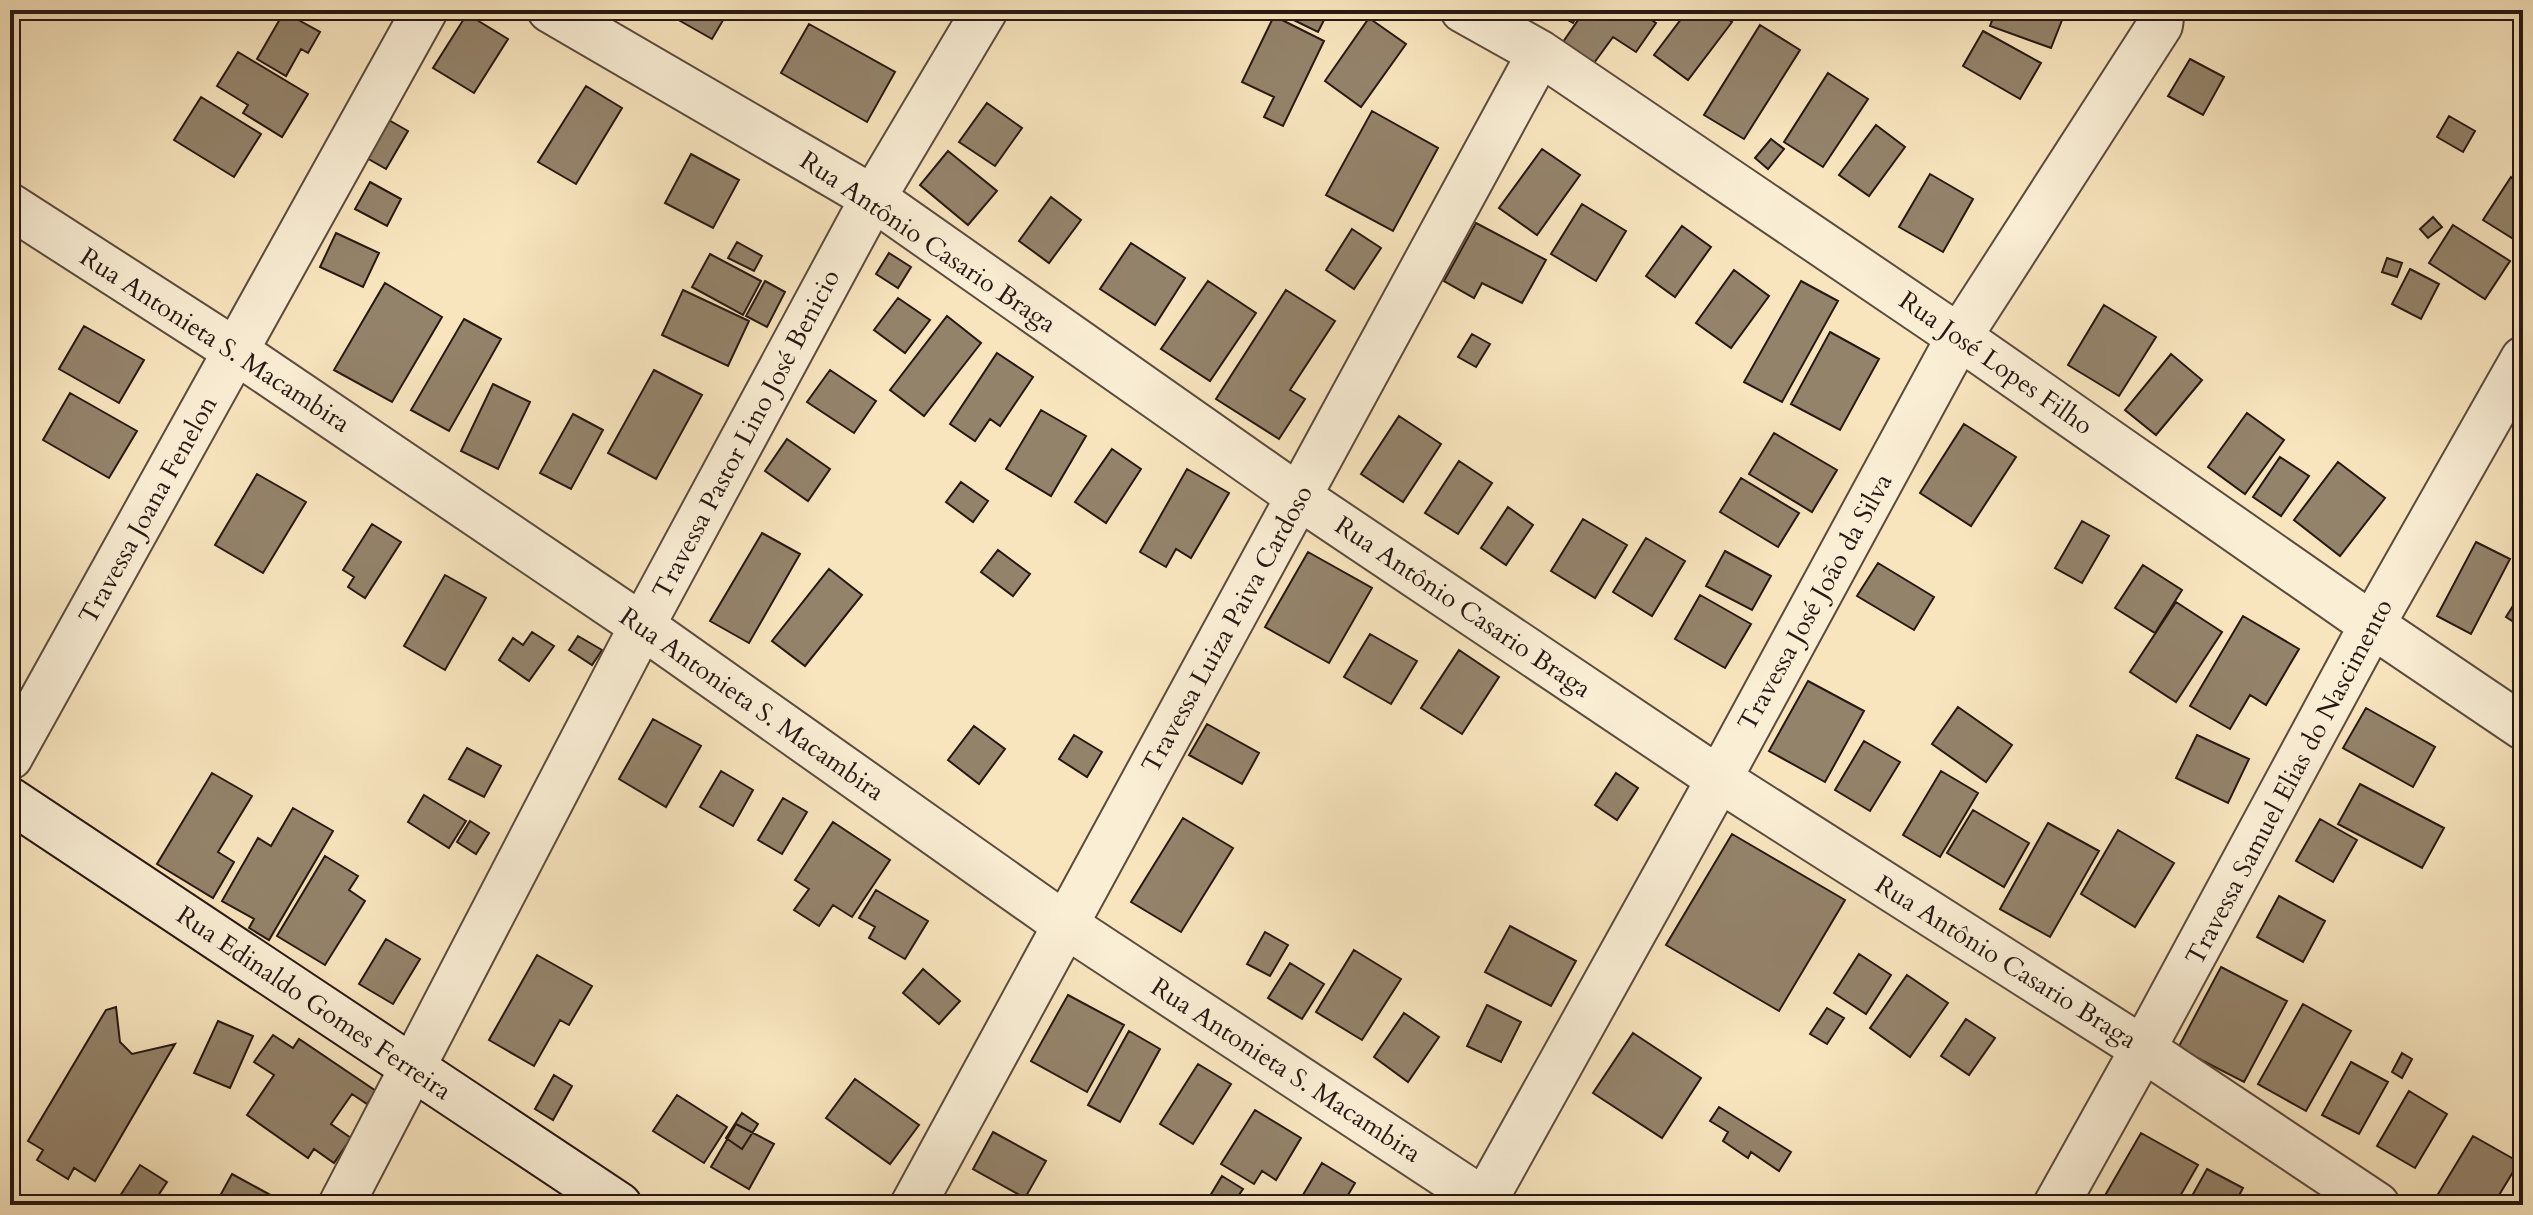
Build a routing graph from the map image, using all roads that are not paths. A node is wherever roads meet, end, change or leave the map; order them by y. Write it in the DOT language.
graph roads {
  1 [pos="425,10"];
  2 [pos="550,10"];
  3 [pos="985,10"];
  4 [pos="1463,10"];
  5 [pos="2162,10"];
  6 [pos="1540,53"];
  7 [pos="873,198"];
  8 [pos="10,206"];
  9 [pos="1959,337"];
  10 [pos="237,352"];
  11 [pos="2523,359"];
  12 [pos="1299,497"];
  13 [pos="2372,625"];
  14 [pos="642,626"];
  15 [pos="2523,727"];
  16 [pos="10,757"];
  17 [pos="1719,779"];
  18 [pos="10,800"];
  19 [pos="1064,924"];
  20 [pos="2143,1049"];
  21 [pos="413,1069"];
  22 [pos="1486,1204"];
  23 [pos="341,1205"];
  24 [pos="619,1205"];
  25 [pos="913,1205"];
  26 [pos="2056,1205"];
  27 [pos="2377,1205"];
  1 -- 10 [label="street, Travessa Joana Fenelon"];
  2 -- 7 [label="street, Rua Antônio Casario Braga"];
  3 -- 7 [label="street, Travessa Pastor Lino José Benicio"];
  4 -- 6 [label="street, Rua José Lopes Filho"];
  5 -- 9 [label="street, Travessa José João da Silva"];
  6 -- 9 [label="street, Rua José Lopes Filho"];
  6 -- 12 [label="street, Travessa Luiza Paiva Cardoso"];
  7 -- 12 [label="street, Rua Antônio Casario Braga"];
  7 -- 14 [label="street, Travessa Pastor Lino José Benicio"];
  8 -- 10 [label="street, Rua Antonieta S. Macambira"];
  9 -- 13 [label="street, Rua José Lopes Filho"];
  9 -- 17 [label="street, Travessa José João da Silva"];
  10 -- 14 [label="street, Rua Antonieta S. Macambira"];
  10 -- 16 [label="street, Travessa Joana Fenelon"];
  11 -- 13 [label="street, Travessa Samuel Elias do Nascimento"];
  12 -- 17 [label="street, Rua Antônio Casario Braga"];
  12 -- 19 [label="street, Travessa Luiza Paiva Cardoso"];
  13 -- 15 [label="street, Rua José Lopes Filho"];
  13 -- 20 [label="street, Travessa Samuel Elias do Nascimento"];
  14 -- 19 [label="street, Rua Antonieta S. Macambira"];
  14 -- 21 [label="street, Travessa Pastor Lino José Benicio"];
  17 -- 20 [label="street, Rua Antônio Casario Braga"];
  17 -- 22 [label="street, Travessa José João da Silva"];
  18 -- 21 [label="street, Rua Edinaldo Gomes Ferreira"];
  19 -- 22 [label="street, Rua Antonieta S. Macambira"];
  19 -- 25 [label="street, Travessa Luiza Paiva Cardoso"];
  20 -- 26 [label="street, Travessa Samuel Elias do Nascimento"];
  20 -- 27 [label="street, Rua Antônio Casario Braga"];
  21 -- 23 [label="street, Travessa Pastor Lino José Benicio"];
  21 -- 24 [label="street, Rua Edinaldo Gomes Ferreira"];
}
